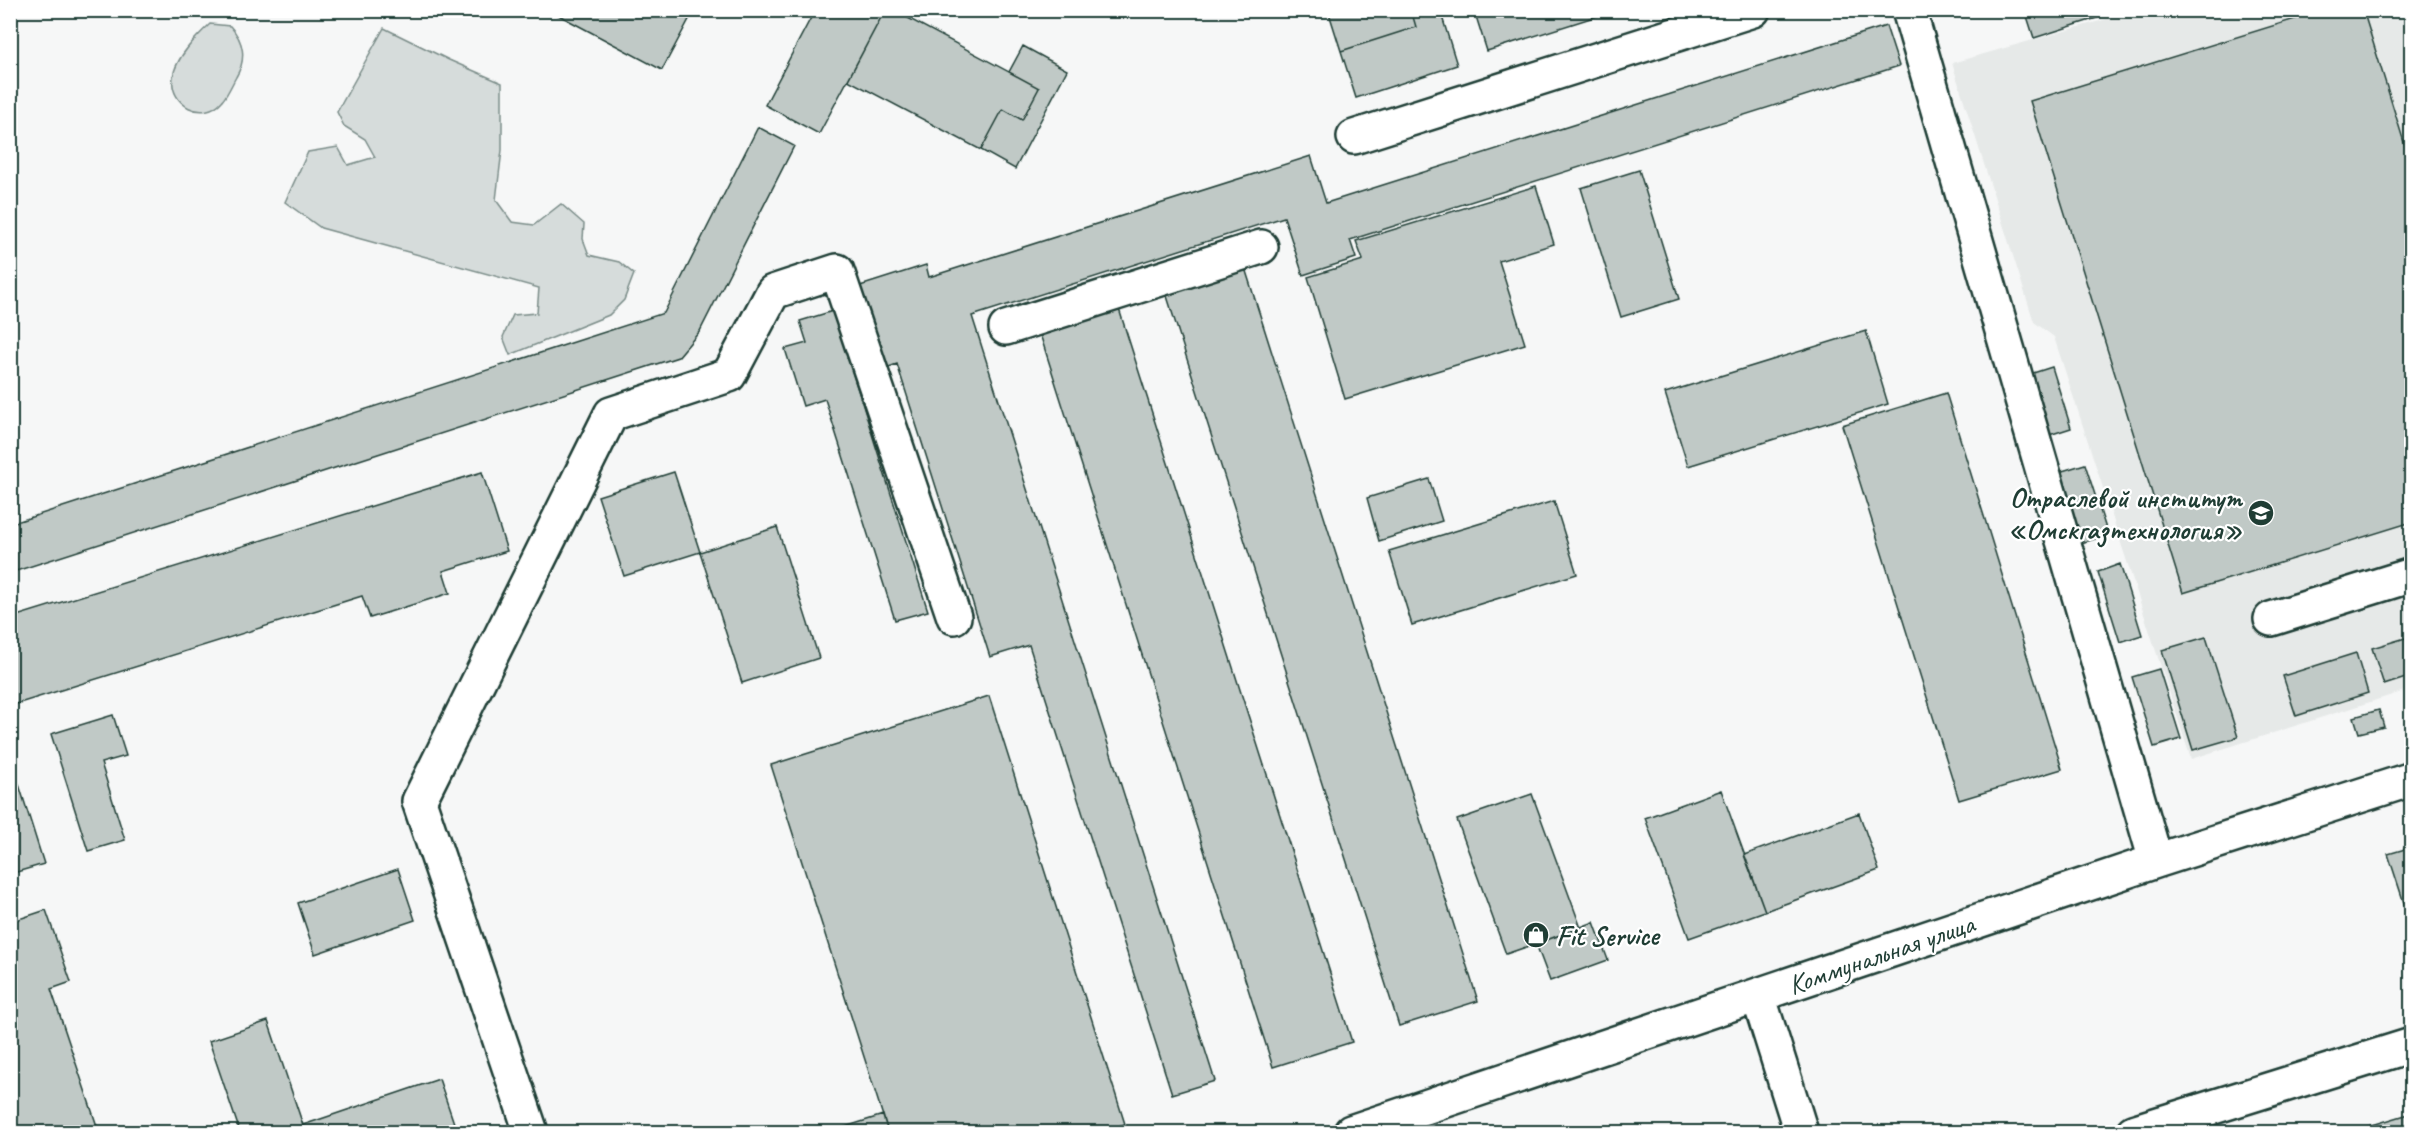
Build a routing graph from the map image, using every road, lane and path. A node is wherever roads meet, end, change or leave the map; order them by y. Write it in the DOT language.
graph roads {
  1 [pos="1753,10"];
  2 [pos="1909,10"];
  3 [pos="1354,137"];
  4 [pos="1261,247"];
  5 [pos="1006,327"];
  6 [pos="2412,576"];
  7 [pos="954,617"];
  8 [pos="2271,619"];
  9 [pos="2412,779"];
  10 [pos="2156,861"];
  11 [pos="1758,996"];
  12 [pos="2412,1045"];
  13 [pos="531,1132"];
  14 [pos="1351,1132"];
  15 [pos="1801,1132"];
  16 [pos="2133,1132"];
  1 -- 3 [label="street"];
  2 -- 10 [label="street"];
  4 -- 5 [label="street"];
  6 -- 8 [label="street"];
  7 -- 13 [label="street"];
  9 -- 10 [label="street, Коммунальная улица"];
  10 -- 11 [label="street, Коммунальная улица"];
  11 -- 14 [label="street, Коммунальная улица"];
  11 -- 15 [label="street"];
  12 -- 16 [label="street"];
}
